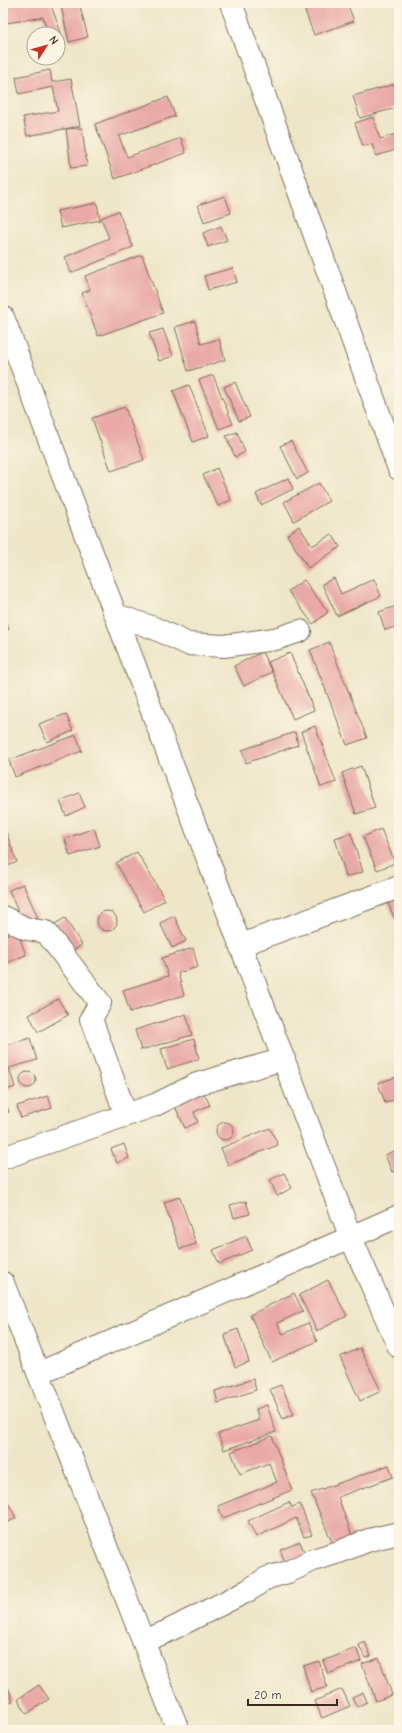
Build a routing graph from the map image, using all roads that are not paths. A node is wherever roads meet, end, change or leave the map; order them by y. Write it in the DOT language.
graph roads {
  1 [pos="231,3"];
  2 [pos="3,317"];
  3 [pos="399,469"];
  4 [pos="116,615"];
  5 [pos="300,631"];
  6 [pos="399,888"];
  7 [pos="3,917"];
  8 [pos="240,945"];
  9 [pos="284,1059"];
  10 [pos="126,1115"];
  11 [pos="3,1158"];
  12 [pos="399,1216"];
  13 [pos="351,1238"];
  14 [pos="3,1283"];
  15 [pos="399,1347"];
  16 [pos="39,1373"];
  17 [pos="399,1533"];
  18 [pos="143,1641"];
  19 [pos="178,1730"];
  1 -- 3 [label="street"];
  2 -- 4 [label="street"];
  4 -- 5 [label="street"];
  4 -- 8 [label="street"];
  6 -- 8 [label="street"];
  7 -- 10 [label="street"];
  8 -- 9 [label="street"];
  9 -- 10 [label="street"];
  9 -- 13 [label="street"];
  10 -- 11 [label="street"];
  12 -- 13 [label="street"];
  13 -- 15 [label="street"];
  13 -- 16 [label="street"];
  14 -- 16 [label="street"];
  16 -- 18 [label="street"];
  17 -- 18 [label="street"];
  18 -- 19 [label="street"];
}
